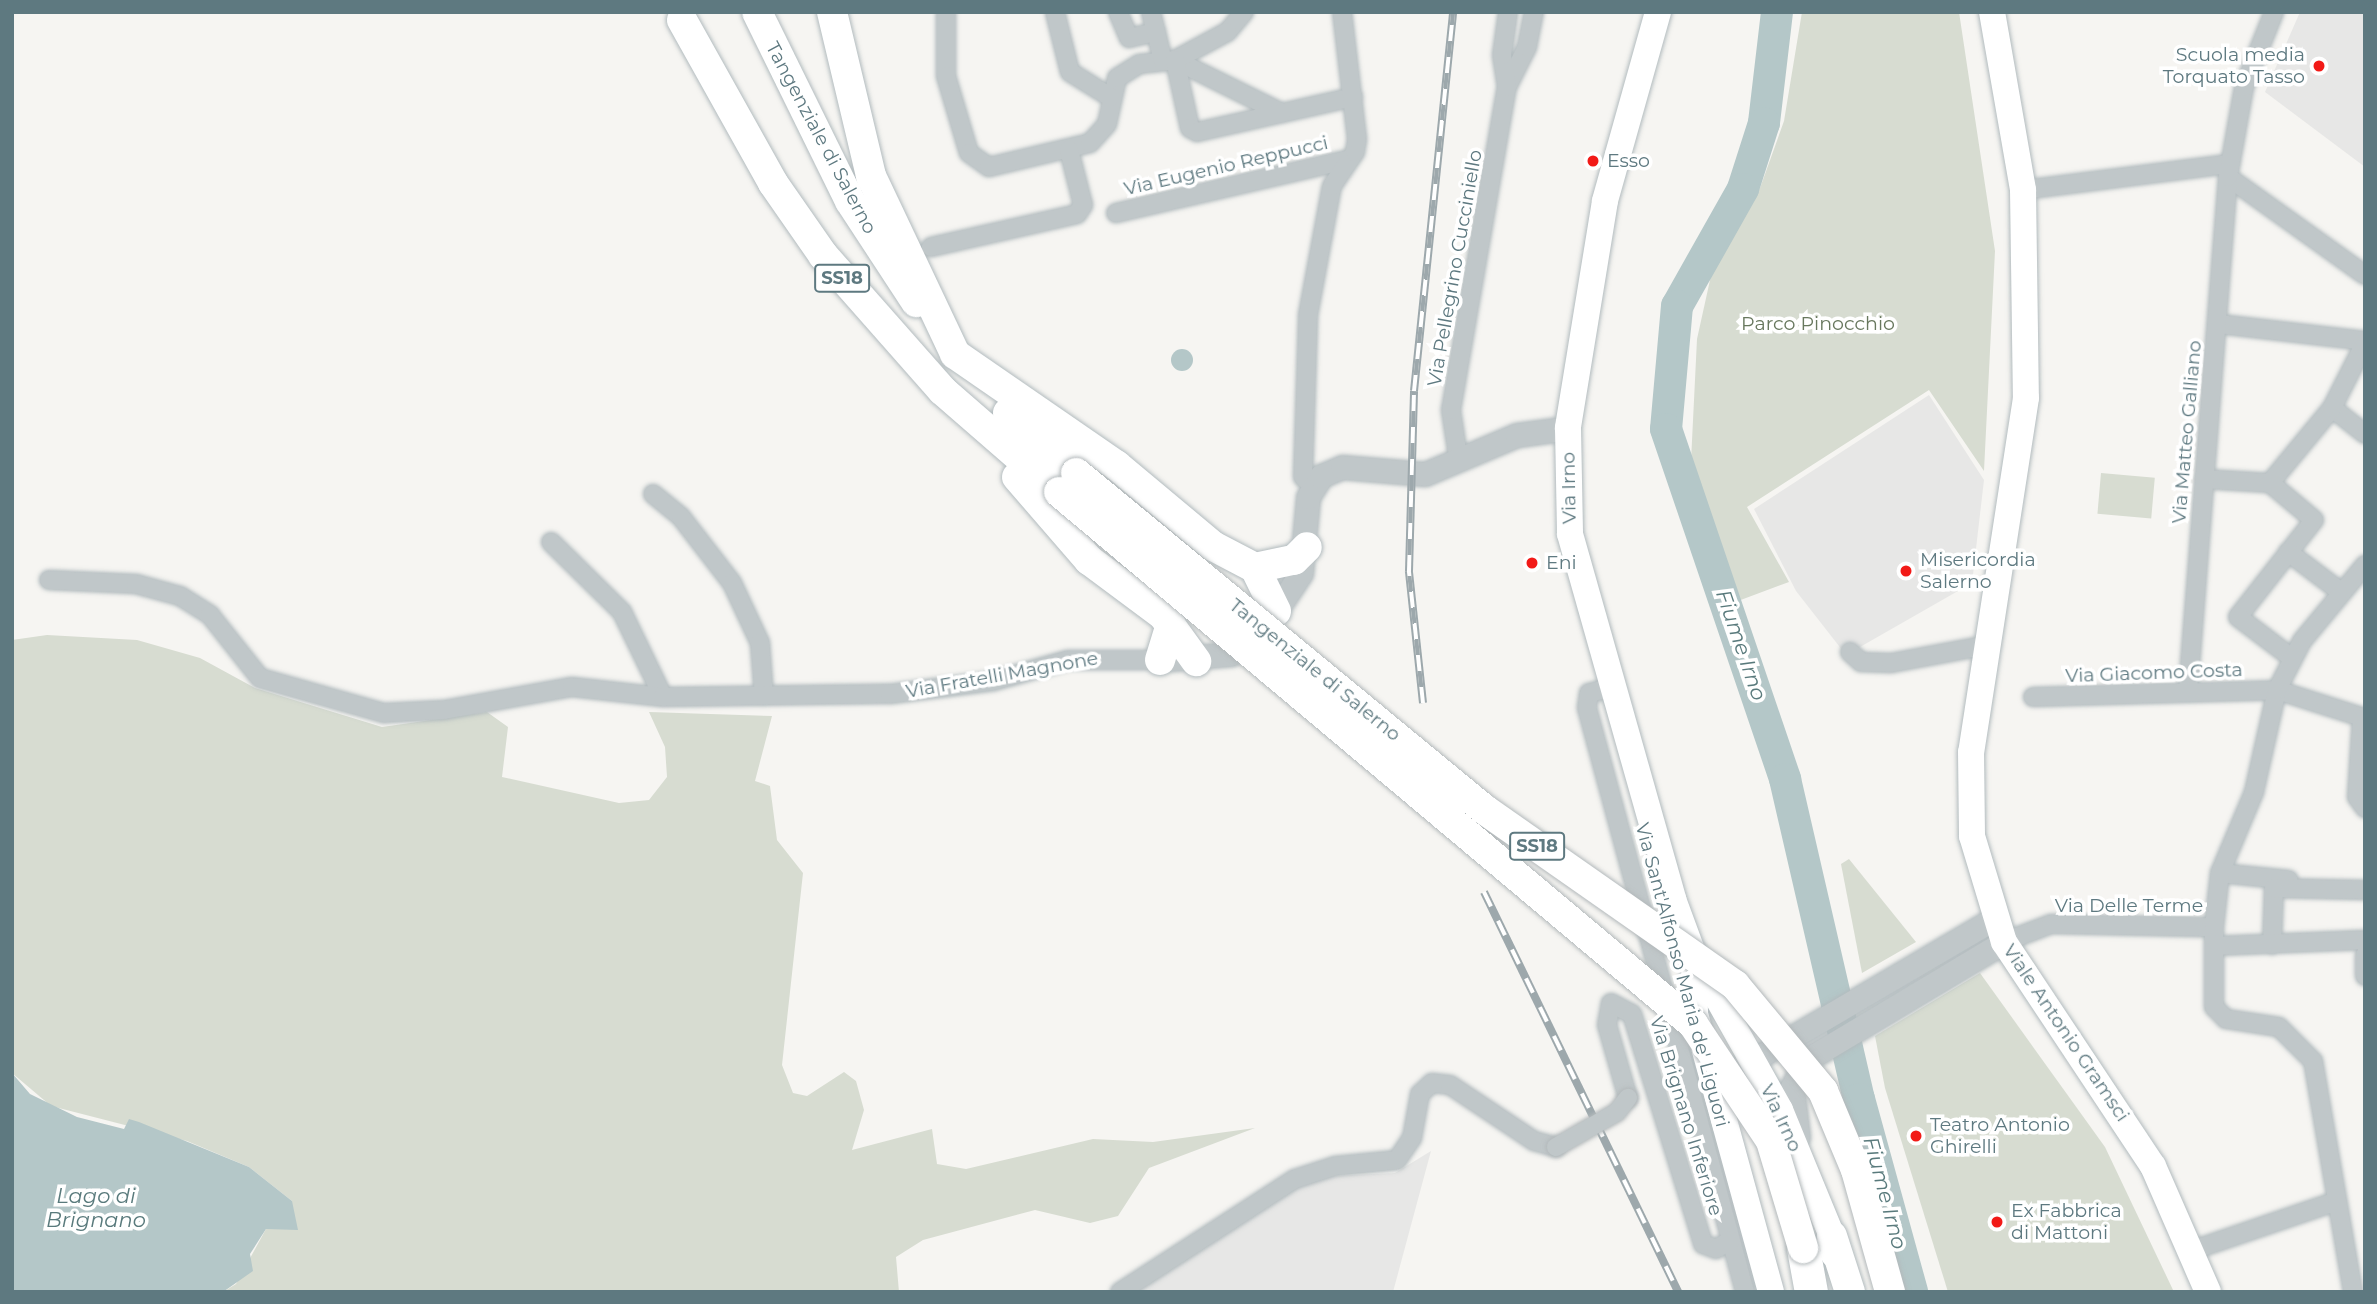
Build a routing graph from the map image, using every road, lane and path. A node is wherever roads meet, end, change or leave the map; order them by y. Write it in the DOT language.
graph roads {
  1 [pos="757,12"];
  2 [pos="832,12"];
  3 [pos="946,12"];
  4 [pos="1055,12"];
  5 [pos="1118,12"];
  6 [pos="1151,12"];
  7 [pos="1244,12"];
  8 [pos="1342,12"];
  9 [pos="1508,12"];
  10 [pos="1534,12"];
  11 [pos="1658,12"];
  12 [pos="1992,12"];
  13 [pos="2274,12"];
  14 [pos="682,19"];
  15 [pos="1156,32"];
  16 [pos="1169,60"];
  17 [pos="1507,87"];
  18 [pos="1110,97"];
  19 [pos="1353,97"];
  20 [pos="1282,113"];
  21 [pos="1069,150"];
  22 [pos="1346,160"];
  23 [pos="2229,170"];
  24 [pos="2023,190"];
  25 [pos="1116,213"];
  26 [pos="931,247"];
  27 [pos="2365,275"];
  28 [pos="2219,324"];
  29 [pos="2365,342"];
  30 [pos="901,348"];
  31 [pos="955,354"];
  32 [pos="2332,408"];
  33 [pos="1568,428"];
  34 [pos="2365,435"];
  35 [pos="1458,456"];
  36 [pos="2204,479"];
  37 [pos="1067,483"];
  38 [pos="2270,483"];
  39 [pos="1313,486"];
  40 [pos="653,494"];
  41 [pos="551,542"];
  42 [pos="1307,547"];
  43 [pos="2288,552"];
  44 [pos="2365,565"];
  45 [pos="1255,568"];
  46 [pos="49,580"];
  47 [pos="2341,592"];
  48 [pos="1276,611"];
  49 [pos="1171,625"];
  50 [pos="1988,645"];
  51 [pos="1850,652"];
  52 [pos="2292,658"];
  53 [pos="1160,660"];
  54 [pos="1196,661"];
  55 [pos="1612,687"];
  56 [pos="2277,690"];
  57 [pos="2188,691"];
  58 [pos="765,696"];
  59 [pos="663,697"];
  60 [pos="2033,697"];
  61 [pos="2364,718"];
  62 [pos="2365,808"];
  63 [pos="2220,873"];
  64 [pos="2365,881"];
  65 [pos="2365,890"];
  66 [pos="2214,927"];
  67 [pos="1999,931"];
  68 [pos="2365,940"];
  69 [pos="2272,945"];
  70 [pos="2214,946"];
  71 [pos="2365,955"];
  72 [pos="1694,956"];
  73 [pos="2365,975"];
  74 [pos="1734,1033"];
  75 [pos="1779,1046"];
  76 [pos="1752,1060"];
  77 [pos="1722,1111"];
  78 [pos="1808,1179"];
  79 [pos="1746,1198"];
  80 [pos="2337,1201"];
  81 [pos="1731,1240"];
  82 [pos="1818,1242"];
  83 [pos="2193,1250"];
  84 [pos="1121,1292"];
  85 [pos="1745,1292"];
  86 [pos="1771,1292"];
  87 [pos="1806,1292"];
  88 [pos="1811,1292"];
  89 [pos="1838,1292"];
  90 [pos="1850,1292"];
  91 [pos="1890,1292"];
  92 [pos="2208,1292"];
  93 [pos="2353,1292"];
  1 -- 31 [label="highway, Tangenziale di Salerno / SS18"];
  2 -- 31 [label="highway"];
  3 -- 21 [label="street"];
  4 -- 18 [label="street"];
  5 -- 15 [label="street"];
  6 -- 15 [label="street"];
  7 -- 16 [label="street"];
  8 -- 19 [label="street"];
  9 -- 17 [label="street, Via Pellegrino Cucciniello"];
  10 -- 17 [label="street, Via Pellegrino Cucciniello"];
  11 -- 33 [label="main road, Via Irno"];
  12 -- 24 [label="main road, Viale Antonio Gramsci"];
  13 -- 23 [label="street, Via Matteo Galliano"];
  14 -- 30 [label="highway, Tangenziale di Salerno / SS18"];
  15 -- 16 [label="street"];
  16 -- 18 [label="street"];
  16 -- 20 [label="street"];
  16 -- 20 [label="street"];
  17 -- 35 [label="street, Via Pellegrino Cucciniello"];
  18 -- 21 [label="street"];
  19 -- 20 [label="street"];
  19 -- 22 [label="street"];
  21 -- 26 [label="street"];
  22 -- 25 [label="street, Via Eugenio Reppucci"];
  22 -- 39 [label="street"];
  23 -- 24 [label="street"];
  23 -- 27 [label="street"];
  23 -- 28 [label="street, Via Matteo Galliano"];
  24 -- 50 [label="main road, Viale Antonio Gramsci"];
  28 -- 29 [label="street"];
  28 -- 36 [label="street, Via Matteo Galliano"];
  29 -- 32 [label="street"];
  30 -- 37 [label="highway, Tangenziale di Salerno / SS18"];
  30 -- 49 [label="highway"];
  31 -- 37 [label="highway, Tangenziale di Salerno / SS18"];
  31 -- 45 [label="highway"];
  32 -- 34 [label="street"];
  32 -- 38 [label="street"];
  33 -- 35 [label="street"];
  33 -- 55 [label="main road, Via Irno"];
  35 -- 39 [label="street"];
  36 -- 38 [label="street"];
  36 -- 57 [label="street, Via Matteo Galliano"];
  37 -- 82 [label="highway, Tangenziale di Salerno / SS18, bridge"];
  37 -- 91 [label="highway, Tangenziale di Salerno / SS18, bridge"];
  38 -- 43 [label="street"];
  39 -- 42 [label="street, Via Fratelli Magnone"];
  40 -- 58 [label="street"];
  41 -- 59 [label="street"];
  42 -- 45 [label="highway"];
  42 -- 48 [label="street, Via Fratelli Magnone"];
  43 -- 47 [label="street"];
  43 -- 52 [label="street"];
  44 -- 47 [label="street"];
  45 -- 48 [label="highway"];
  46 -- 59 [label="street, Via Fratelli Magnone"];
  47 -- 52 [label="street"];
  48 -- 54 [label="street, Via Fratelli Magnone"];
  49 -- 53 [label="highway"];
  49 -- 54 [label="highway"];
  50 -- 51 [label="street"];
  50 -- 67 [label="main road, Viale Antonio Gramsci"];
  52 -- 56 [label="street"];
  53 -- 54 [label="street, Via Fratelli Magnone"];
  53 -- 58 [label="street, Via Fratelli Magnone"];
  55 -- 72 [label="main road, Via Irno"];
  55 -- 81 [label="street, Via Sant'Alfonso Maria de' Liguori"];
  56 -- 57 [label="street, Via Giacomo Costa"];
  56 -- 61 [label="street, Via Giacomo Costa"];
  56 -- 63 [label="street"];
  57 -- 60 [label="street, Via Giacomo Costa"];
  58 -- 59 [label="street, Via Fratelli Magnone"];
  61 -- 62 [label="street"];
  63 -- 64 [label="street"];
  63 -- 66 [label="street"];
  65 -- 69 [label="street"];
  66 -- 67 [label="street, Via Delle Terme"];
  66 -- 70 [label="street"];
  67 -- 75 [label="street"];
  67 -- 78 [label="street"];
  67 -- 83 [label="main road, Viale Antonio Gramsci"];
  68 -- 69 [label="street"];
  69 -- 70 [label="street"];
  70 -- 80 [label="street"];
  71 -- 73 [label="street"];
  72 -- 74 [label="main road, Via Irno"];
  72 -- 77 [label="main road, Via Irno"];
  74 -- 75 [label="street"];
  74 -- 76 [label="main road, Via Irno"];
  75 -- 76 [label="street"];
  76 -- 77 [label="street"];
  76 -- 78 [label="main road, Via Irno"];
  77 -- 79 [label="main road, Via Irno"];
  78 -- 79 [label="main road"];
  78 -- 82 [label="main road, Via Irno"];
  79 -- 86 [label="main road, Via Irno"];
  80 -- 83 [label="street"];
  80 -- 93 [label="street"];
  81 -- 84 [label="street, Via Brignano Inferiore, bridge"];
  81 -- 85 [label="street, Via Sant'Alfonso Maria de' Liguori"];
  82 -- 87 [label="highway"];
  82 -- 88 [label="highway, SS18"];
  82 -- 89 [label="main road, Via Irno"];
  82 -- 90 [label="highway"];
  83 -- 92 [label="main road, Viale Antonio Gramsci"];
}
